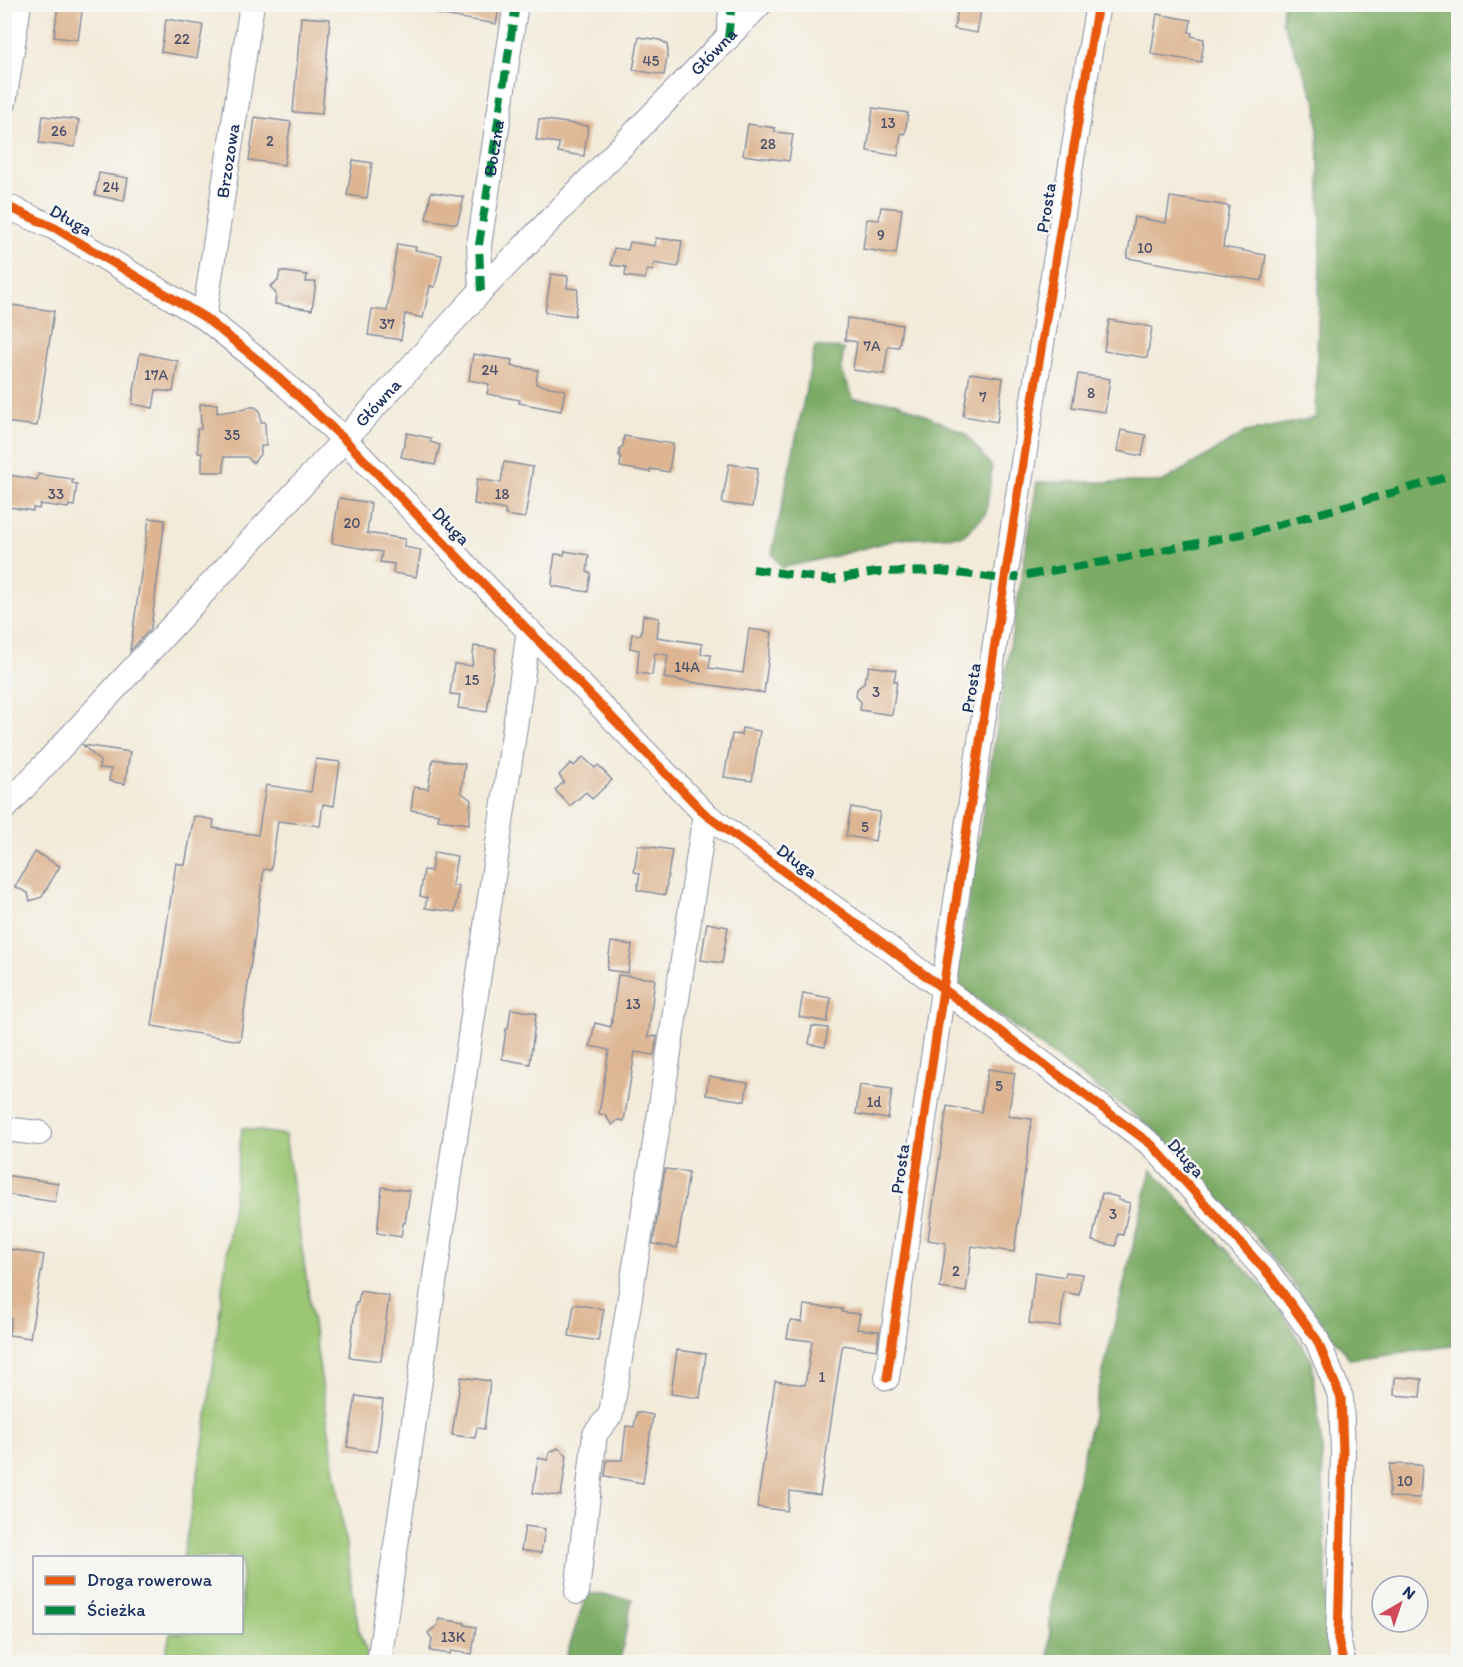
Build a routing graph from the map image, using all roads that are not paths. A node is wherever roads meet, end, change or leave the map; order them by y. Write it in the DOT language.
graph roads {
  1 [pos="19,4"];
  2 [pos="252,4"];
  3 [pos="516,4"];
  4 [pos="732,4"];
  5 [pos="760,4"];
  6 [pos="1098,4"];
  7 [pos="728,38"];
  8 [pos="4,103"];
  9 [pos="4,205"];
  10 [pos="481,291"];
  11 [pos="204,317"];
  12 [pos="344,439"];
  13 [pos="529,630"];
  14 [pos="4,809"];
  15 [pos="705,814"];
  16 [pos="942,989"];
  17 [pos="4,1129"];
  18 [pos="39,1134"];
  19 [pos="887,1378"];
  20 [pos="577,1592"];
  21 [pos="379,1662"];
  22 [pos="1343,1662"];
  1 -- 8 [label="street"];
  2 -- 11 [label="street, Brzozowa"];
  3 -- 10 [label="street, Boczna"];
  4 -- 7 [label="street"];
  5 -- 7 [label="street, Główna"];
  6 -- 16 [label="street, Prosta"];
  7 -- 10 [label="street, Główna"];
  9 -- 11 [label="street, Długa"];
  10 -- 12 [label="street, Główna"];
  11 -- 12 [label="street, Długa"];
  12 -- 13 [label="street, Długa"];
  12 -- 14 [label="street, Główna"];
  13 -- 15 [label="street, Długa"];
  13 -- 21 [label="street"];
  15 -- 16 [label="street, Długa"];
  15 -- 20 [label="street"];
  16 -- 19 [label="street, Prosta"];
  16 -- 22 [label="street, Długa"];
  17 -- 18 [label="street"];
}
